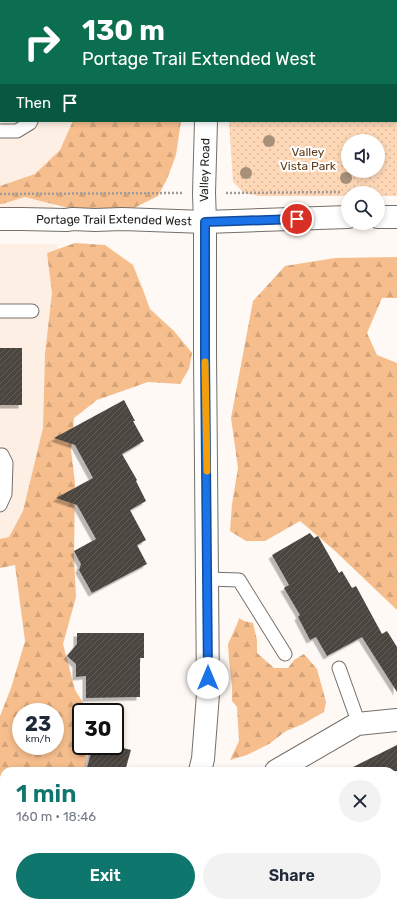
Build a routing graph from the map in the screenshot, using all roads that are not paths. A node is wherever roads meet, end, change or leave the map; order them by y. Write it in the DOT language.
graph roads {
  1 [pos="30,122"];
  2 [pos="206,122"];
  3 [pos="0,131"];
  4 [pos="341,217"];
  5 [pos="385,217"];
  6 [pos="397,217"];
  7 [pos="0,219"];
  8 [pos="205,222"];
  9 [pos="0,311"];
  10 [pos="32,311"];
  11 [pos="0,455"];
  12 [pos="0,505"];
  13 [pos="208,579"];
  14 [pos="285,654"];
  15 [pos="339,668"];
  16 [pos="397,720"];
  17 [pos="359,724"];
  18 [pos="201,767"];
  19 [pos="283,767"];
  1 -- 3 [label="lane"];
  2 -- 8 [label="street, Valley Road"];
  4 -- 8 [label="street, Portage Trail Extended West"];
  5 -- 6 [label="street"];
  7 -- 8 [label="street, Portage Trail Extended West"];
  8 -- 13 [label="street, Valley Road"];
  9 -- 10 [label="lane"];
  11 -- 12 [label="lane"];
  13 -- 14 [label="lane"];
  13 -- 18 [label="street, Valley Road"];
  15 -- 17 [label="lane"];
  16 -- 17 [label="street"];
  17 -- 19 [label="street"];
}
